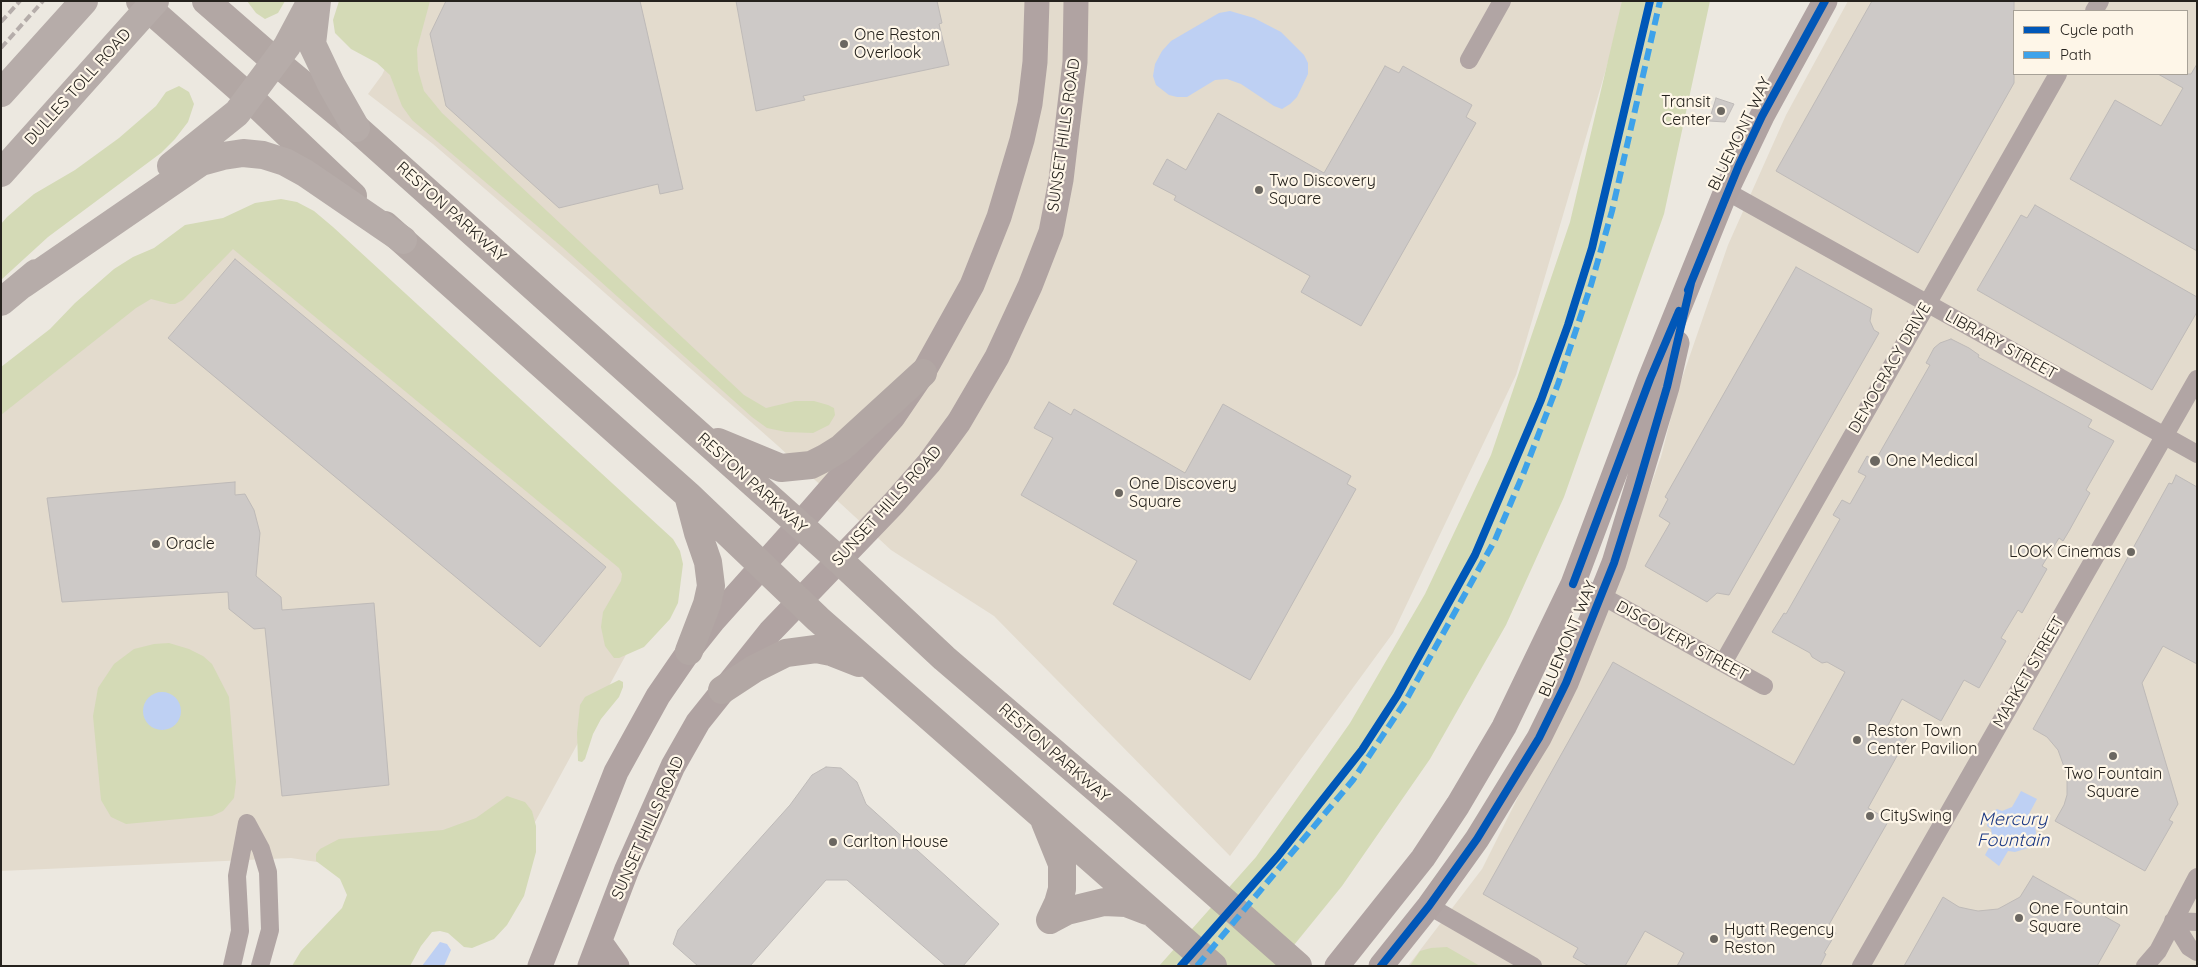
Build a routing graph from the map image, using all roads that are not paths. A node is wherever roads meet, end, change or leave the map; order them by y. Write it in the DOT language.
graph roads {
  1 [pos="84,1"];
  2 [pos="140,1"];
  3 [pos="155,1"];
  4 [pos="206,1"];
  5 [pos="311,1"];
  6 [pos="318,1"];
  7 [pos="1037,1"];
  8 [pos="1076,1"];
  9 [pos="1502,1"];
  10 [pos="1824,1"];
  11 [pos="1469,60"];
  12 [pos="276,62"];
  13 [pos="2057,75"];
  14 [pos="1,93"];
  15 [pos="250,98"];
  16 [pos="356,128"];
  17 [pos="1,173"];
  18 [pos="1726,191"];
  19 [pos="403,240"];
  20 [pos="1691,283"];
  21 [pos="22,285"];
  22 [pos="1,302"];
  23 [pos="1927,303"];
  24 [pos="923,373"];
  25 [pos="2197,378"];
  26 [pos="693,430"];
  27 [pos="2164,436"];
  28 [pos="2197,454"];
  29 [pos="688,495"];
  30 [pos="799,525"];
  31 [pos="839,560"];
  32 [pos="763,566"];
  33 [pos="1572,584"];
  34 [pos="1602,596"];
  35 [pos="799,601"];
  36 [pos="688,651"];
  37 [pos="1723,663"];
  38 [pos="883,676"];
  39 [pos="1764,686"];
  40 [pos="722,690"];
  41 [pos="1043,816"];
  42 [pos="2197,877"];
  43 [pos="1429,906"];
  44 [pos="1158,918"];
  45 [pos="2173,921"];
  46 [pos="2197,922"];
  47 [pos="600,942"];
  48 [pos="2197,952"];
  49 [pos="232,966"];
  50 [pos="260,966"];
  51 [pos="540,966"];
  52 [pos="590,966"];
  53 [pos="617,966"];
  54 [pos="1213,966"];
  55 [pos="1298,966"];
  56 [pos="1337,966"];
  57 [pos="1381,966"];
  58 [pos="1533,966"];
  59 [pos="1861,966"];
  60 [pos="2145,966"];
  1 -- 14 [label="highway"];
  2 -- 15 [label="main road"];
  3 -- 17 [label="highway, DULLES TOLL ROAD"];
  4 -- 12 [label="main road, RESTON PARKWAY"];
  5 -- 12 [label="highway"];
  6 -- 16 [label="highway"];
  7 -- 24 [label="main road"];
  8 -- 31 [label="main road, SUNSET HILLS ROAD"];
  9 -- 11 [label="street"];
  10 -- 18 [label="main road, BLUEMONT WAY"];
  12 -- 15 [label="highway"];
  12 -- 16 [label="main road, RESTON PARKWAY"];
  13 -- 23 [label="street, DEMOCRACY DRIVE"];
  15 -- 19 [label="main road"];
  15 -- 21 [label="highway"];
  16 -- 26 [label="main road, RESTON PARKWAY"];
  18 -- 20 [label="main road, BLUEMONT WAY"];
  18 -- 23 [label="street, LIBRARY STREET"];
  19 -- 21 [label="highway"];
  19 -- 29 [label="main road"];
  20 -- 33 [label="main road, BLUEMONT WAY"];
  20 -- 34 [label="main road, BLUEMONT WAY"];
  21 -- 22 [label="highway"];
  23 -- 27 [label="street, LIBRARY STREET"];
  23 -- 37 [label="street, DEMOCRACY DRIVE"];
  24 -- 26 [label="main road"];
  24 -- 30 [label="main road"];
  25 -- 27 [label="street, MARKET STREET"];
  26 -- 30 [label="main road, RESTON PARKWAY"];
  27 -- 28 [label="street, LIBRARY STREET"];
  27 -- 59 [label="street, MARKET STREET"];
  29 -- 32 [label="main road"];
  29 -- 36 [label="main road"];
  30 -- 31 [label="main road, RESTON PARKWAY"];
  30 -- 32 [label="main road"];
  31 -- 35 [label="main road, SUNSET HILLS ROAD"];
  31 -- 55 [label="main road, RESTON PARKWAY"];
  32 -- 35 [label="main road"];
  32 -- 36 [label="main road"];
  33 -- 34 [label="street, DISCOVERY STREET"];
  33 -- 56 [label="main road, BLUEMONT WAY"];
  34 -- 37 [label="street, DISCOVERY STREET"];
  34 -- 43 [label="main road, BLUEMONT WAY"];
  35 -- 38 [label="main road"];
  35 -- 40 [label="main road, SUNSET HILLS ROAD"];
  36 -- 51 [label="main road"];
  37 -- 39 [label="street, DISCOVERY STREET"];
  38 -- 40 [label="main road"];
  38 -- 41 [label="main road"];
  40 -- 47 [label="main road, SUNSET HILLS ROAD"];
  41 -- 44 [label="main road"];
  41 -- 44 [label="main road"];
  42 -- 45 [label="street"];
  43 -- 57 [label="main road, BLUEMONT WAY"];
  43 -- 58 [label="street"];
  44 -- 54 [label="main road"];
  45 -- 46 [label="street"];
  45 -- 48 [label="street"];
  45 -- 60 [label="street"];
  47 -- 52 [label="main road, SUNSET HILLS ROAD"];
  47 -- 53 [label="main road"];
  49 -- 50 [label="street"];
}
